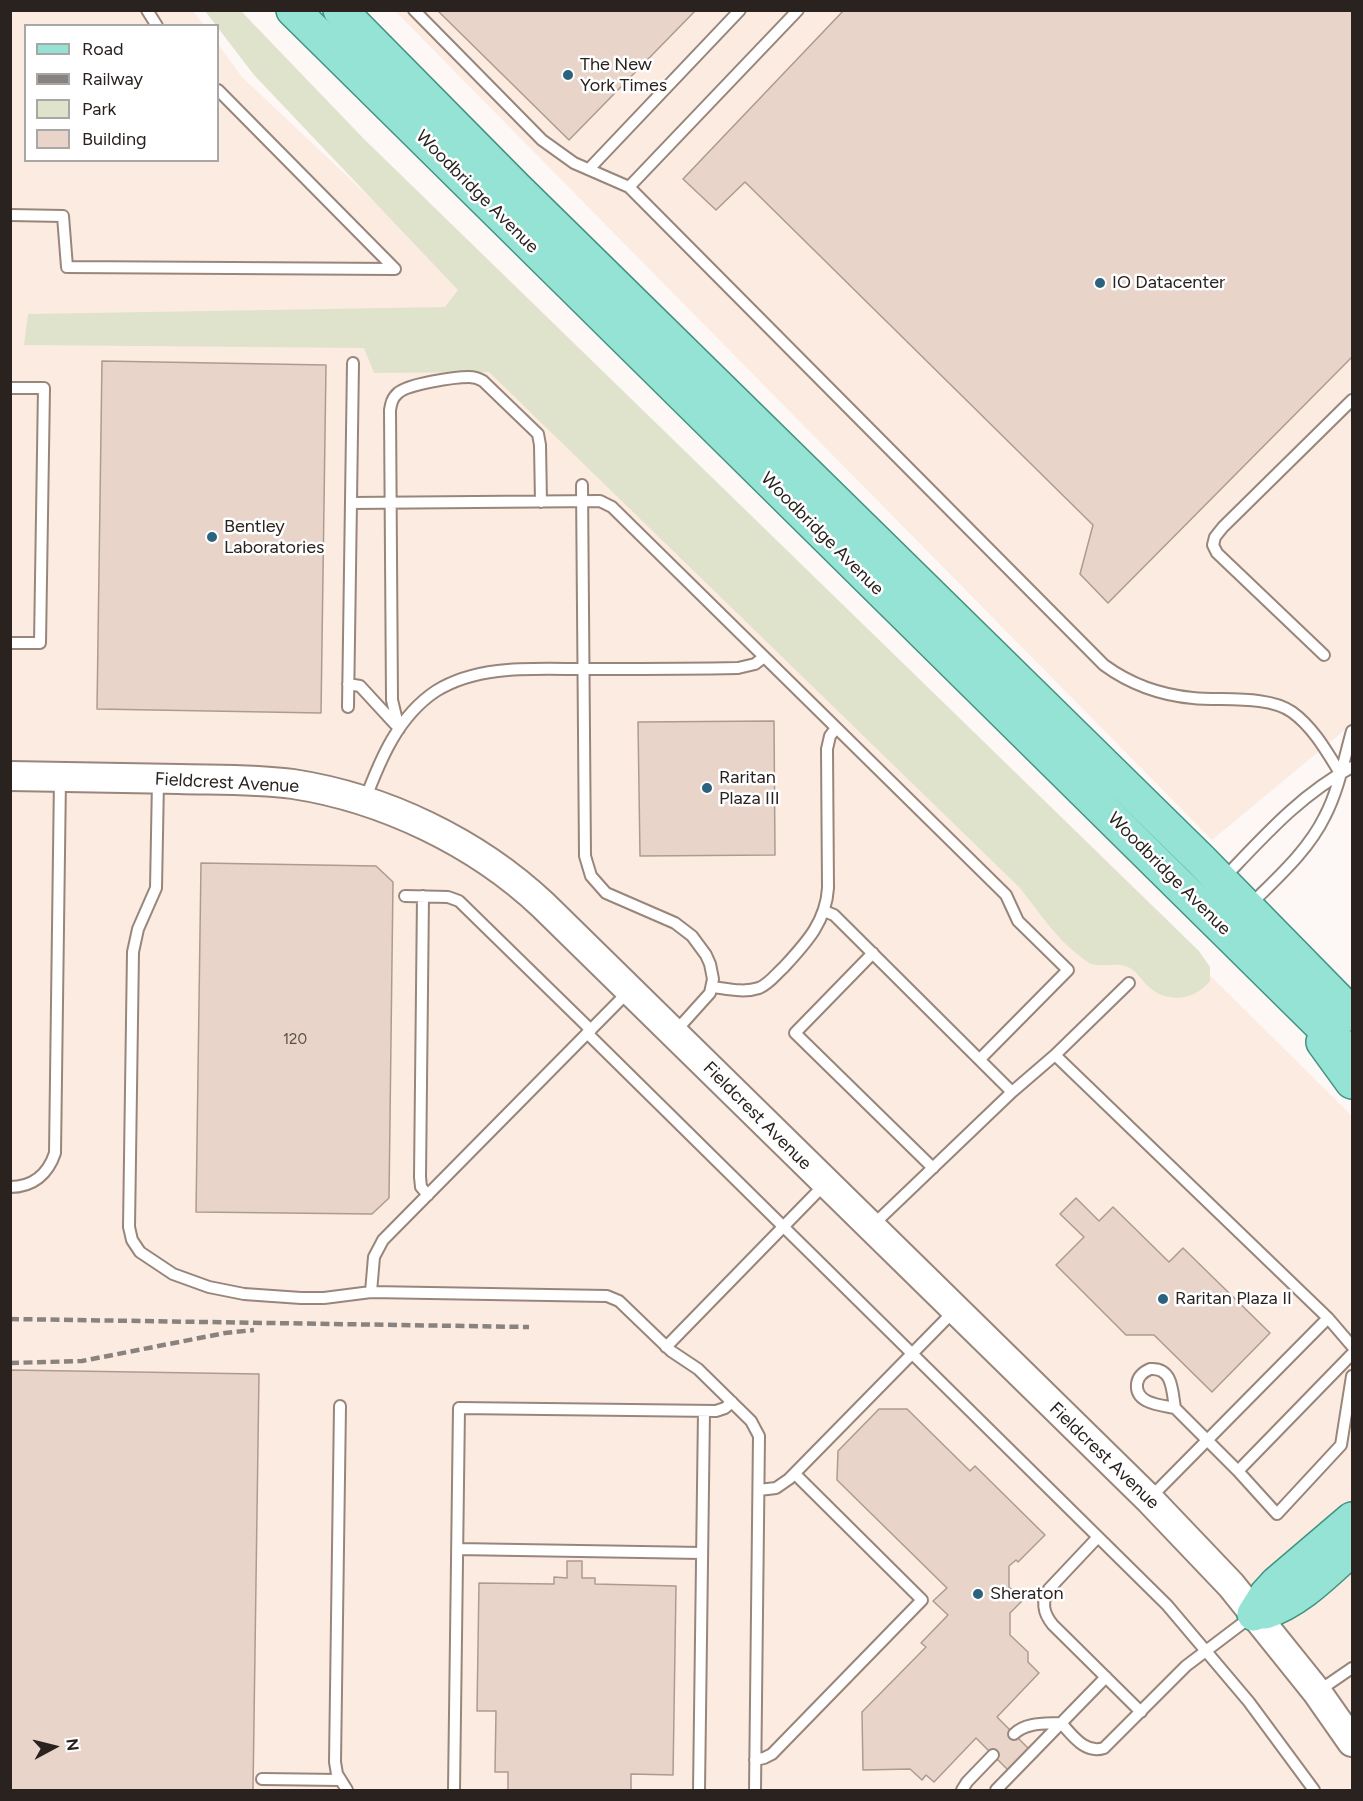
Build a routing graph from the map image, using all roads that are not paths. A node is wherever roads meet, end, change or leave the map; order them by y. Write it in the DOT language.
graph roads {
  1 [pos="147,10"];
  2 [pos="293,10"];
  3 [pos="340,10"];
  4 [pos="414,10"];
  5 [pos="740,10"];
  6 [pos="798,10"];
  7 [pos="156,24"];
  8 [pos="219,91"];
  9 [pos="589,169"];
  10 [pos="629,187"];
  11 [pos="10,215"];
  12 [pos="353,363"];
  13 [pos="10,388"];
  14 [pos="1353,400"];
  15 [pos="582,485"];
  16 [pos="541,502"];
  17 [pos="582,502"];
  18 [pos="351,503"];
  19 [pos="391,503"];
  20 [pos="10,643"];
  21 [pos="1324,655"];
  22 [pos="764,657"];
  23 [pos="584,669"];
  24 [pos="348,684"];
  25 [pos="348,708"];
  26 [pos="836,728"];
  27 [pos="399,729"];
  28 [pos="1353,731"];
  29 [pos="1353,767"];
  30 [pos="1340,773"];
  31 [pos="10,776"];
  32 [pos="60,777"];
  33 [pos="158,779"];
  34 [pos="364,802"];
  35 [pos="1210,892"];
  36 [pos="405,896"];
  37 [pos="423,896"];
  38 [pos="824,911"];
  39 [pos="1237,920"];
  40 [pos="873,953"];
  41 [pos="1254,958"];
  42 [pos="1129,983"];
  43 [pos="713,987"];
  44 [pos="629,991"];
  45 [pos="1353,1014"];
  46 [pos="589,1031"];
  47 [pos="673,1033"];
  48 [pos="1055,1055"];
  49 [pos="1353,1056"];
  50 [pos="980,1059"];
  51 [pos="1353,1083"];
  52 [pos="1012,1092"];
  53 [pos="933,1168"];
  54 [pos="826,1184"];
  55 [pos="10,1187"];
  56 [pos="428,1195"];
  57 [pos="783,1227"];
  58 [pos="871,1228"];
  59 [pos="371,1292"];
  60 [pos="954,1311"];
  61 [pos="1328,1318"];
  62 [pos="1353,1346"];
  63 [pos="666,1347"];
  64 [pos="912,1354"];
  65 [pos="1353,1354"];
  66 [pos="1353,1376"];
  67 [pos="732,1402"];
  68 [pos="340,1406"];
  69 [pos="1175,1408"];
  70 [pos="704,1411"];
  71 [pos="1207,1440"];
  72 [pos="1238,1471"];
  73 [pos="795,1474"];
  74 [pos="759,1490"];
  75 [pos="1149,1499"];
  76 [pos="1353,1519"];
  77 [pos="1098,1537"];
  78 [pos="457,1549"];
  79 [pos="1353,1549"];
  80 [pos="702,1552"];
  81 [pos="1254,1614"];
  82 [pos="1206,1650"];
  83 [pos="1353,1668"];
  84 [pos="1106,1677"];
  85 [pos="1317,1692"];
  86 [pos="1141,1712"];
  87 [pos="1061,1723"];
  88 [pos="1014,1734"];
  89 [pos="1353,1742"];
  90 [pos="993,1755"];
  91 [pos="755,1760"];
  92 [pos="262,1779"];
  93 [pos="340,1780"];
  94 [pos="347,1791"];
  95 [pos="454,1791"];
  96 [pos="699,1791"];
  97 [pos="755,1791"];
  98 [pos="962,1791"];
  99 [pos="996,1791"];
  100 [pos="1314,1791"];
  1 -- 7 [label="lane"];
  2 -- 35 [label="main road, Woodbridge Avenue"];
  3 -- 35 [label="main road, Woodbridge Avenue"];
  4 -- 9 [label="lane"];
  5 -- 9 [label="lane"];
  6 -- 10 [label="lane"];
  8 -- 11 [label="lane"];
  9 -- 10 [label="lane"];
  10 -- 30 [label="lane"];
  12 -- 18 [label="lane"];
  13 -- 20 [label="lane"];
  14 -- 21 [label="lane"];
  15 -- 17 [label="lane"];
  16 -- 17 [label="lane"];
  16 -- 19 [label="lane"];
  16 -- 19 [label="lane"];
  17 -- 22 [label="lane"];
  17 -- 23 [label="lane"];
  18 -- 19 [label="lane"];
  18 -- 24 [label="lane"];
  19 -- 27 [label="lane"];
  22 -- 23 [label="lane"];
  22 -- 26 [label="lane"];
  23 -- 27 [label="lane"];
  23 -- 43 [label="lane"];
  24 -- 25 [label="lane"];
  24 -- 27 [label="lane"];
  26 -- 38 [label="lane"];
  26 -- 50 [label="lane"];
  27 -- 34 [label="lane"];
  28 -- 30 [label="lane"];
  29 -- 30 [label="lane"];
  30 -- 35 [label="lane"];
  30 -- 39 [label="lane"];
  31 -- 32 [label="street, Fieldcrest Avenue"];
  32 -- 33 [label="street, Fieldcrest Avenue"];
  32 -- 55 [label="lane"];
  33 -- 34 [label="street, Fieldcrest Avenue"];
  33 -- 59 [label="lane"];
  34 -- 44 [label="street, Fieldcrest Avenue"];
  35 -- 39 [label="main road, Woodbridge Avenue"];
  36 -- 37 [label="lane"];
  37 -- 46 [label="lane"];
  37 -- 56 [label="lane"];
  38 -- 40 [label="lane"];
  38 -- 43 [label="lane"];
  39 -- 41 [label="main road, Woodbridge Avenue"];
  39 -- 45 [label="main road, Woodbridge Avenue"];
  40 -- 50 [label="lane"];
  40 -- 53 [label="lane"];
  41 -- 49 [label="main road, Woodbridge Avenue"];
  41 -- 51 [label="main road"];
  42 -- 48 [label="lane"];
  43 -- 47 [label="lane"];
  44 -- 46 [label="lane"];
  44 -- 47 [label="street, Fieldcrest Avenue"];
  46 -- 56 [label="lane"];
  46 -- 57 [label="lane"];
  47 -- 54 [label="street, Fieldcrest Avenue"];
  48 -- 52 [label="lane"];
  48 -- 61 [label="lane"];
  50 -- 52 [label="lane"];
  52 -- 53 [label="lane"];
  53 -- 58 [label="lane"];
  54 -- 57 [label="lane"];
  54 -- 58 [label="street, Fieldcrest Avenue"];
  56 -- 59 [label="lane"];
  57 -- 63 [label="lane"];
  57 -- 64 [label="lane"];
  58 -- 60 [label="street, Fieldcrest Avenue"];
  59 -- 63 [label="lane"];
  60 -- 64 [label="lane"];
  60 -- 75 [label="street, Fieldcrest Avenue"];
  61 -- 62 [label="lane"];
  61 -- 71 [label="lane"];
  63 -- 67 [label="lane"];
  64 -- 73 [label="lane"];
  64 -- 77 [label="lane"];
  65 -- 72 [label="lane"];
  66 -- 72 [label="lane"];
  67 -- 70 [label="lane"];
  67 -- 74 [label="lane"];
  68 -- 93 [label="lane"];
  69 -- 71 [label="lane"];
  70 -- 78 [label="lane"];
  70 -- 80 [label="lane"];
  71 -- 72 [label="lane"];
  71 -- 75 [label="lane"];
  73 -- 74 [label="lane"];
  73 -- 91 [label="lane"];
  74 -- 91 [label="lane"];
  75 -- 81 [label="street, Fieldcrest Avenue"];
  76 -- 81 [label="main road"];
  77 -- 82 [label="lane"];
  77 -- 84 [label="lane"];
  78 -- 80 [label="lane"];
  78 -- 95 [label="lane"];
  79 -- 81 [label="main road"];
  80 -- 96 [label="lane"];
  81 -- 82 [label="lane"];
  81 -- 85 [label="street, Fieldcrest Avenue"];
  82 -- 86 [label="lane"];
  82 -- 100 [label="lane"];
  83 -- 85 [label="lane"];
  84 -- 86 [label="lane"];
  84 -- 87 [label="lane"];
  85 -- 89 [label="street, Fieldcrest Avenue"];
  86 -- 87 [label="lane"];
  87 -- 88 [label="lane"];
  87 -- 99 [label="lane"];
  90 -- 98 [label="lane"];
  91 -- 97 [label="lane"];
  92 -- 93 [label="lane"];
  93 -- 94 [label="lane"];
}
